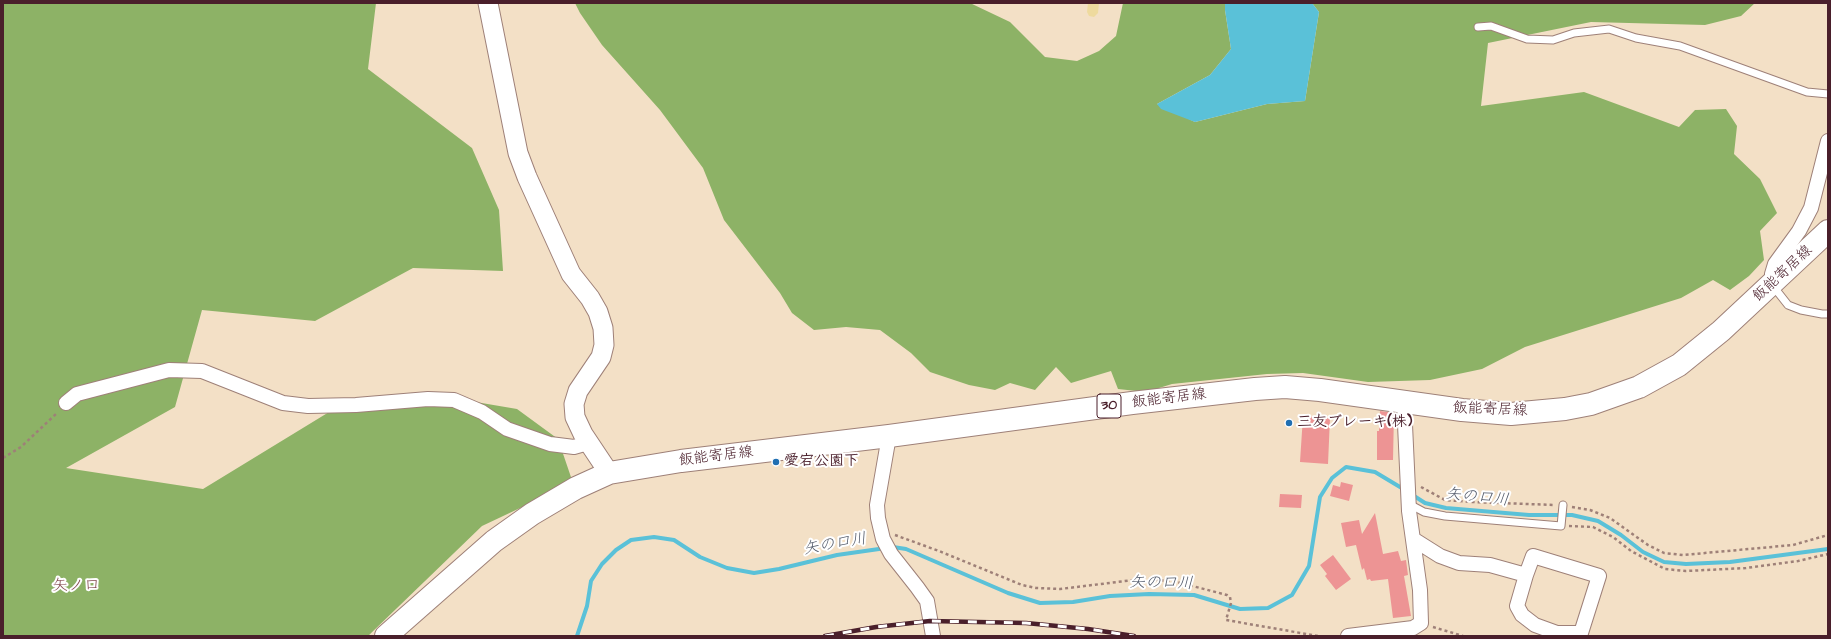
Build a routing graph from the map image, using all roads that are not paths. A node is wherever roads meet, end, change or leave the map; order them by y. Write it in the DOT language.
graph roads {
  1 [pos="488,3"];
  2 [pos="1478,27"];
  3 [pos="1828,94"];
  4 [pos="1828,142"];
  5 [pos="1828,232"];
  6 [pos="1772,284"];
  7 [pos="1828,314"];
  8 [pos="66,403"];
  9 [pos="1404,403"];
  10 [pos="889,436"];
  11 [pos="588,442"];
  12 [pos="609,473"];
  13 [pos="1409,503"];
  14 [pos="1563,507"];
  15 [pos="1413,539"];
  16 [pos="1526,575"];
  17 [pos="386,636"];
  18 [pos="933,636"];
  19 [pos="1348,636"];
  1 -- 11 [label="street"];
  2 -- 3 [label="lane"];
  4 -- 6 [label="street"];
  5 -- 6 [label="main road, 飯能寄居線 / 30"];
  6 -- 7 [label="lane"];
  6 -- 9 [label="main road, 飯能寄居線 / 30"];
  8 -- 11 [label="street"];
  9 -- 10 [label="main road, 飯能寄居線 / 30"];
  9 -- 13 [label="street"];
  10 -- 12 [label="main road, 飯能寄居線 / 30"];
  10 -- 18 [label="street"];
  11 -- 12 [label="street"];
  12 -- 17 [label="main road, 飯能寄居線 / 30"];
  13 -- 14 [label="lane"];
  13 -- 15 [label="street"];
  15 -- 16 [label="street"];
  15 -- 19 [label="street"];
  16 -- 16 [label="street"];
}
